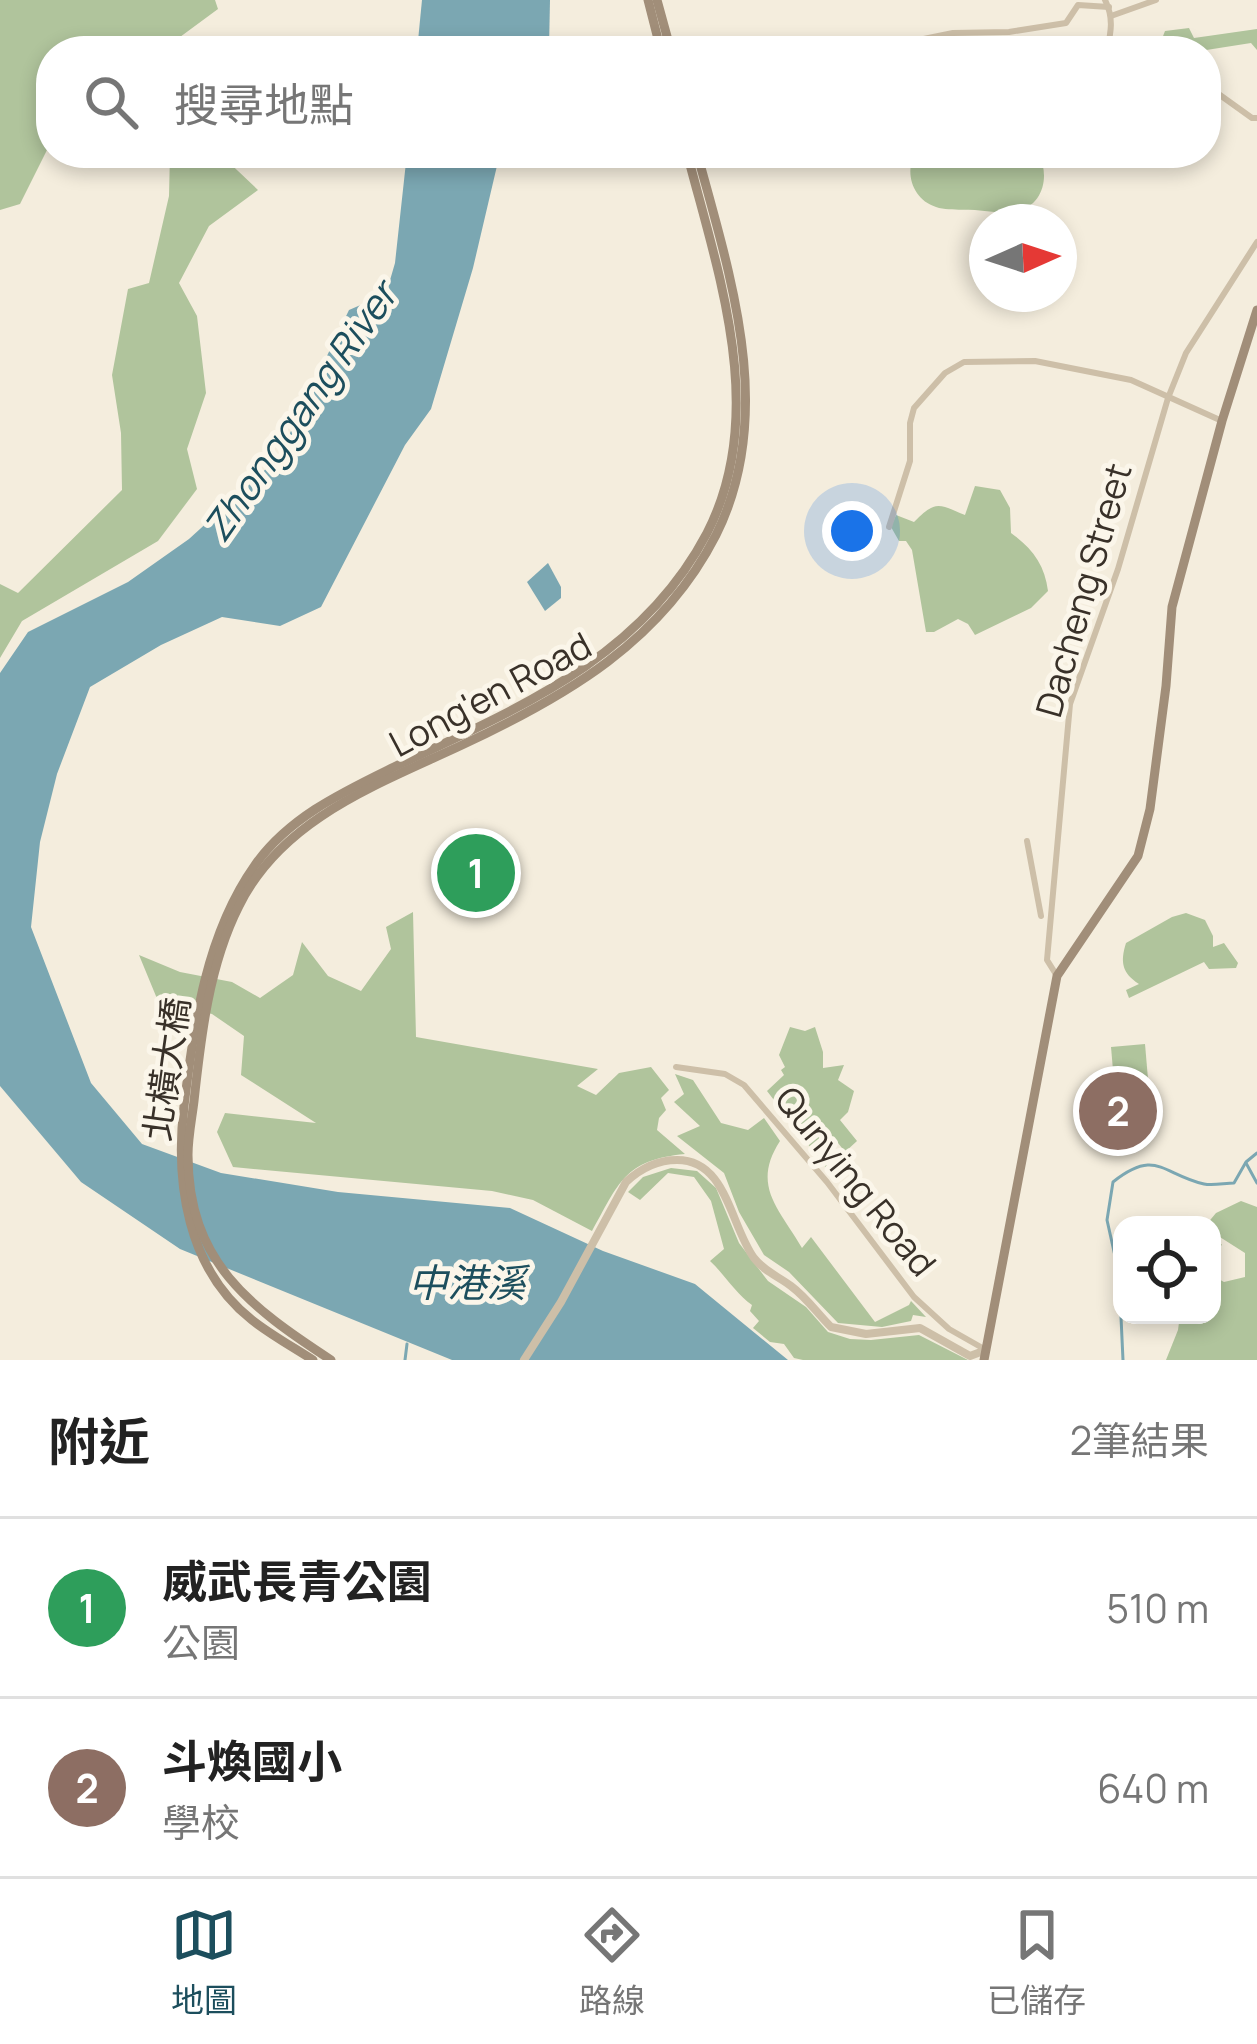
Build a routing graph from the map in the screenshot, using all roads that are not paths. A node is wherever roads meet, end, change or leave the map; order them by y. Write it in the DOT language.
graph roads {
  1 [pos="648,0"];
  2 [pos="657,0"];
  3 [pos="1156,0"];
  4 [pos="1108,8"];
  5 [pos="657,36"];
  6 [pos="666,36"];
  7 [pos="938,36"];
  8 [pos="1221,96"];
  9 [pos="1257,118"];
  10 [pos="691,168"];
  11 [pos="701,168"];
  12 [pos="1257,242"];
  13 [pos="1257,310"];
  14 [pos="1168,398"];
  15 [pos="1222,421"];
  16 [pos="889,527"];
  17 [pos="576,679"];
  18 [pos="345,796"];
  19 [pos="1027,841"];
  20 [pos="1041,916"];
  21 [pos="1057,976"];
  22 [pos="676,1067"];
  23 [pos="310,1354"];
  24 [pos="986,1355"];
  25 [pos="331,1360"];
  26 [pos="524,1360"];
  1 -- 5 [label="main road"];
  2 -- 6 [label="main road"];
  3 -- 4 [label="street"];
  4 -- 7 [label="street"];
  8 -- 9 [label="street"];
  10 -- 17 [label="main road, Long'en Road"];
  11 -- 17 [label="main road, Long'en Road"];
  12 -- 14 [label="street, Dacheng Street"];
  13 -- 15 [label="main road"];
  14 -- 15 [label="street"];
  14 -- 16 [label="street"];
  14 -- 21 [label="street, Dacheng Street"];
  15 -- 21 [label="main road"];
  17 -- 18 [label="main road, Long'en Road"];
  18 -- 23 [label="main road, 北橫大橋"];
  19 -- 20 [label="street"];
  21 -- 24 [label="main road"];
  22 -- 24 [label="street, Qunying Road"];
  23 -- 25 [label="main road, 北橫大橋"];
  24 -- 26 [label="street"];
}
